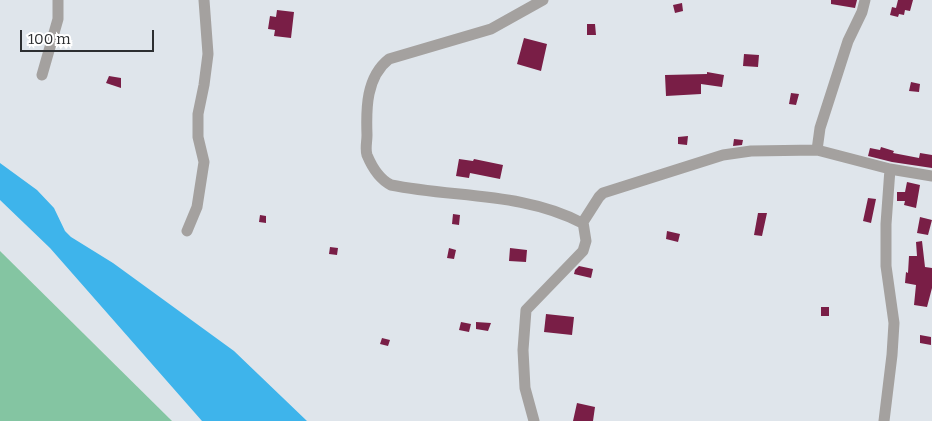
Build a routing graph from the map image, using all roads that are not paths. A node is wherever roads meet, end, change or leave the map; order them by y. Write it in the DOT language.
graph roads {
  1 [pos="58,0"];
  2 [pos="204,0"];
  3 [pos="543,0"];
  4 [pos="865,0"];
  5 [pos="42,75"];
  6 [pos="818,150"];
  7 [pos="890,168"];
  8 [pos="932,176"];
  9 [pos="582,223"];
  10 [pos="187,231"];
  11 [pos="534,421"];
  12 [pos="884,421"];
  1 -- 5 [label="street"];
  2 -- 10 [label="street"];
  3 -- 9 [label="street"];
  4 -- 6 [label="street"];
  6 -- 7 [label="street"];
  6 -- 9 [label="street"];
  7 -- 8 [label="street"];
  7 -- 12 [label="street"];
  9 -- 11 [label="street"];
}
